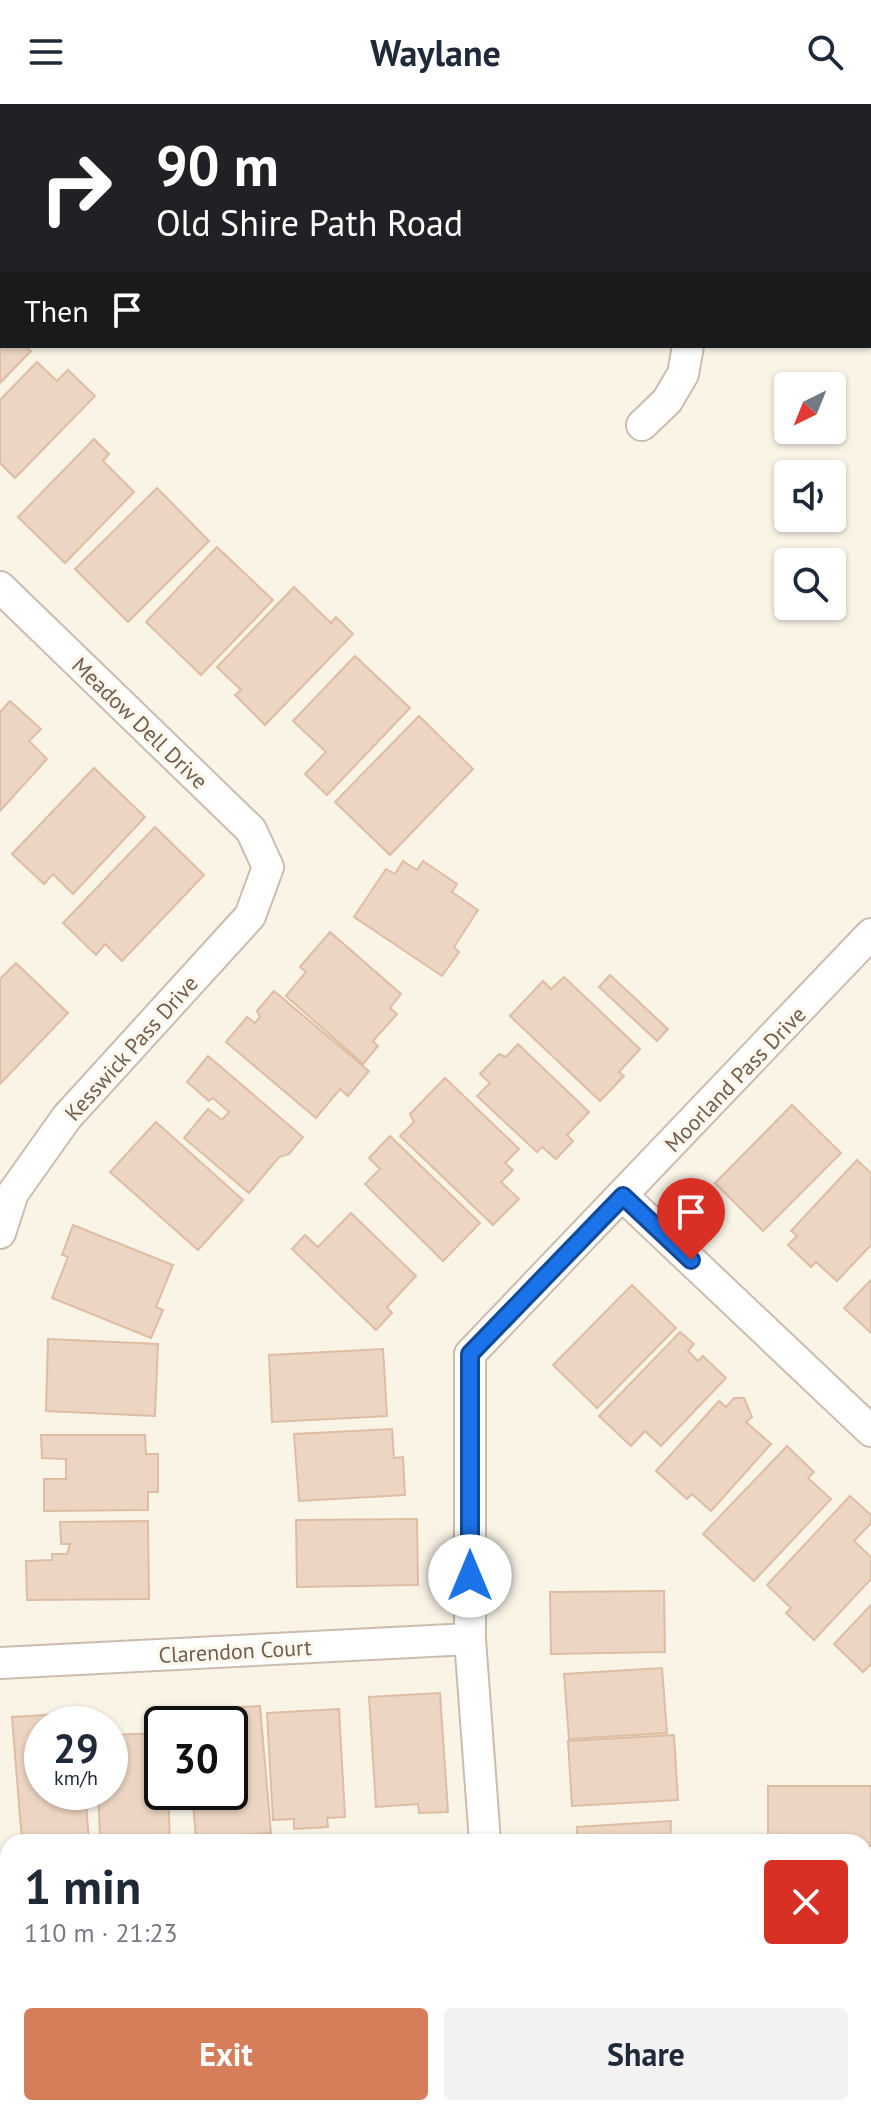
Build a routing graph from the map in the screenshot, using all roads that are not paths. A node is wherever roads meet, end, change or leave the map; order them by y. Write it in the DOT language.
graph roads {
  1 [pos="688,348"];
  2 [pos="642,425"];
  3 [pos="0,587"];
  4 [pos="268,867"];
  5 [pos="871,934"];
  6 [pos="7,1190"];
  7 [pos="623,1196"];
  8 [pos="0,1233"];
  9 [pos="871,1431"];
  10 [pos="470,1639"];
  11 [pos="0,1663"];
  12 [pos="484,1834"];
  1 -- 2 [label="street"];
  3 -- 4 [label="street, Meadow Dell Drive"];
  4 -- 6 [label="street, Kesswick Pass Drive"];
  5 -- 7 [label="street, Moorland Pass Drive"];
  6 -- 8 [label="street, Kesswick Pass Drive"];
  7 -- 9 [label="street"];
  7 -- 10 [label="street, Moorland Pass Drive"];
  10 -- 11 [label="street, Clarendon Court"];
  10 -- 12 [label="street, Moorland Pass Drive"];
}
